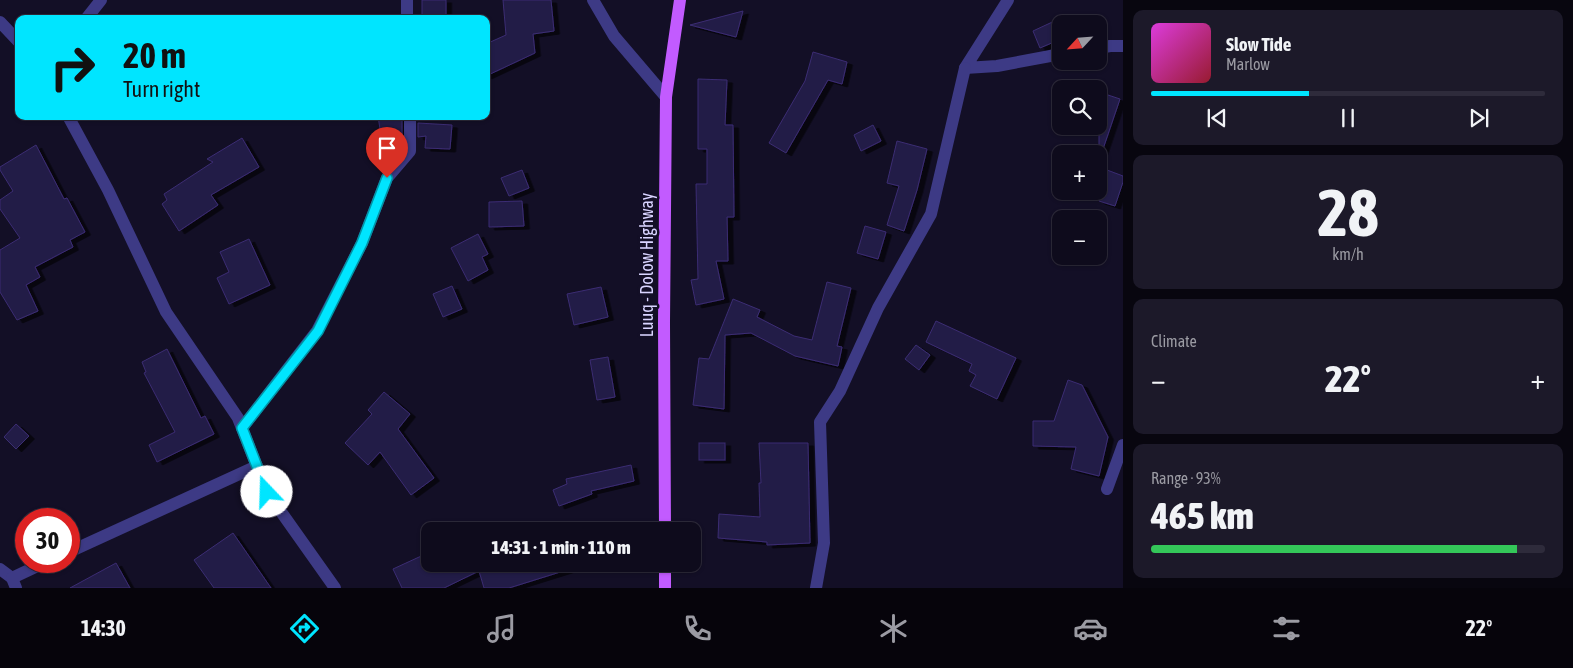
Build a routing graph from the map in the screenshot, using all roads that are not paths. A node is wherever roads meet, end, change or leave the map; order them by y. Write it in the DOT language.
graph roads {
  1 [pos="101,0"];
  2 [pos="407,0"];
  3 [pos="593,0"];
  4 [pos="680,0"];
  5 [pos="1008,0"];
  6 [pos="89,15"];
  7 [pos="407,15"];
  8 [pos="0,22"];
  9 [pos="15,38"];
  10 [pos="1108,46"];
  11 [pos="1123,46"];
  12 [pos="1052,56"];
  13 [pos="965,68"];
  14 [pos="666,97"];
  15 [pos="70,120"];
  16 [pos="410,120"];
  17 [pos="242,428"];
  18 [pos="1123,444"];
  19 [pos="257,466"];
  20 [pos="1107,489"];
  21 [pos="665,522"];
  22 [pos="80,547"];
  23 [pos="0,570"];
  24 [pos="665,572"];
  25 [pos="29,573"];
  26 [pos="14,583"];
  27 [pos="334,588"];
  28 [pos="665,588"];
  29 [pos="816,588"];
  1 -- 6 [label="street"];
  2 -- 7 [label="street"];
  3 -- 14 [label="street"];
  4 -- 14 [label="main road, Luuq - Dolow Highway"];
  5 -- 13 [label="street"];
  8 -- 9 [label="street"];
  10 -- 11 [label="street"];
  12 -- 13 [label="street"];
  13 -- 29 [label="street"];
  14 -- 21 [label="main road, Luuq - Dolow Highway"];
  15 -- 17 [label="street"];
  16 -- 17 [label="street"];
  17 -- 19 [label="street"];
  18 -- 20 [label="street"];
  19 -- 22 [label="street"];
  19 -- 27 [label="street"];
  23 -- 26 [label="street"];
  24 -- 28 [label="main road"];
  25 -- 26 [label="street"];
}
